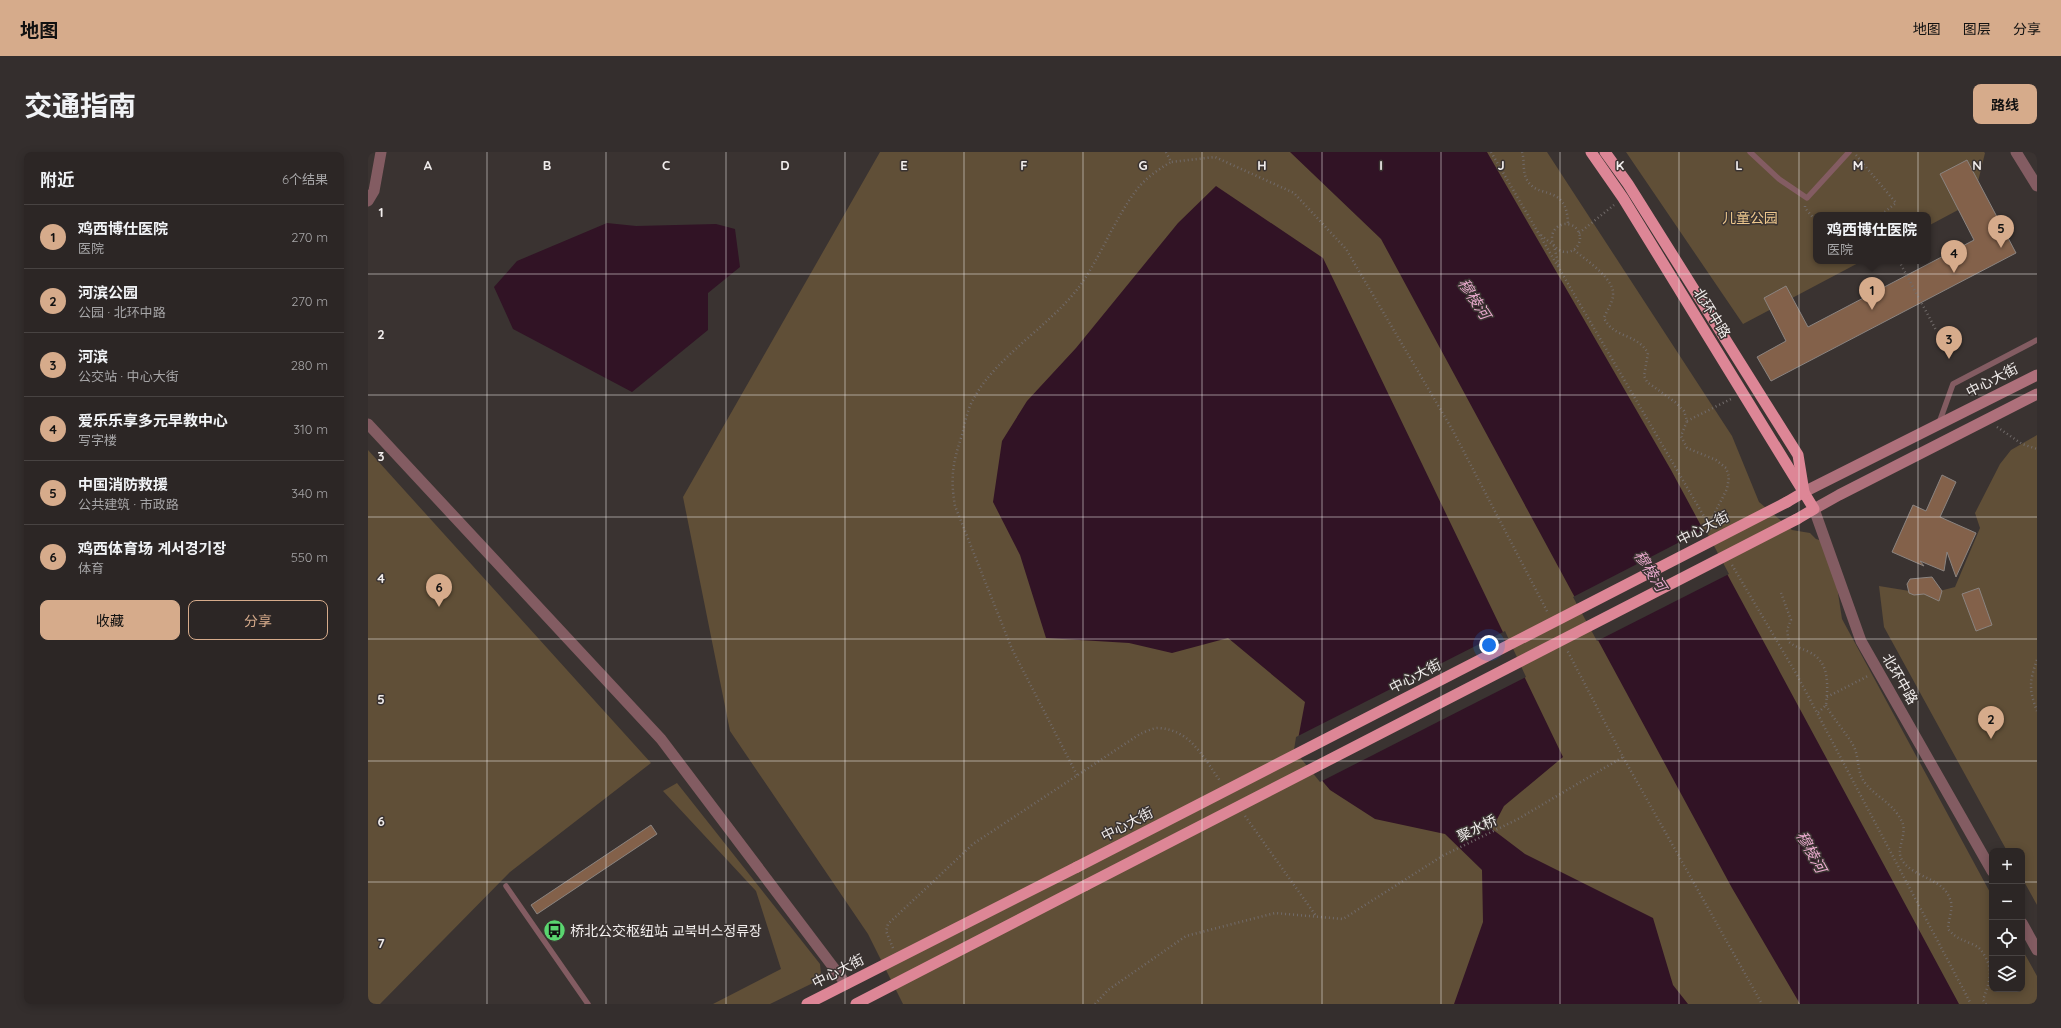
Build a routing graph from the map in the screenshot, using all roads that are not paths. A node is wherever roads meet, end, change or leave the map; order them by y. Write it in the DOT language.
graph roads {
  1 [pos="381,152"];
  2 [pos="1591,152"];
  3 [pos="1605,152"];
  4 [pos="1750,152"];
  5 [pos="1849,152"];
  6 [pos="2016,152"];
  7 [pos="2037,186"];
  8 [pos="368,201"];
  9 [pos="2037,340"];
  10 [pos="2037,375"];
  11 [pos="2037,394"];
  12 [pos="368,424"];
  13 [pos="1938,424"];
  14 [pos="1804,492"];
  15 [pos="1814,509"];
  16 [pos="1989,866"];
  17 [pos="506,886"];
  18 [pos="2025,928"];
  19 [pos="2037,950"];
  20 [pos="846,984"];
  21 [pos="588,1004"];
  22 [pos="807,1004"];
  23 [pos="856,1004"];
  1 -- 8 [label="street"];
  2 -- 14 [label="highway, 北环中路"];
  3 -- 14 [label="highway, 北环中路"];
  4 -- 5 [label="lane"];
  6 -- 7 [label="street"];
  9 -- 13 [label="lane"];
  10 -- 13 [label="main road, 中心大街"];
  11 -- 15 [label="main road"];
  12 -- 20 [label="street"];
  13 -- 14 [label="main road, 中心大街"];
  14 -- 15 [label="highway, 北环中路"];
  14 -- 20 [label="highway, 中心大街, bridge"];
  15 -- 16 [label="street, 北环中路"];
  15 -- 23 [label="highway, bridge"];
  17 -- 21 [label="lane"];
  18 -- 19 [label="street"];
  20 -- 22 [label="highway, 中心大街"];
}
